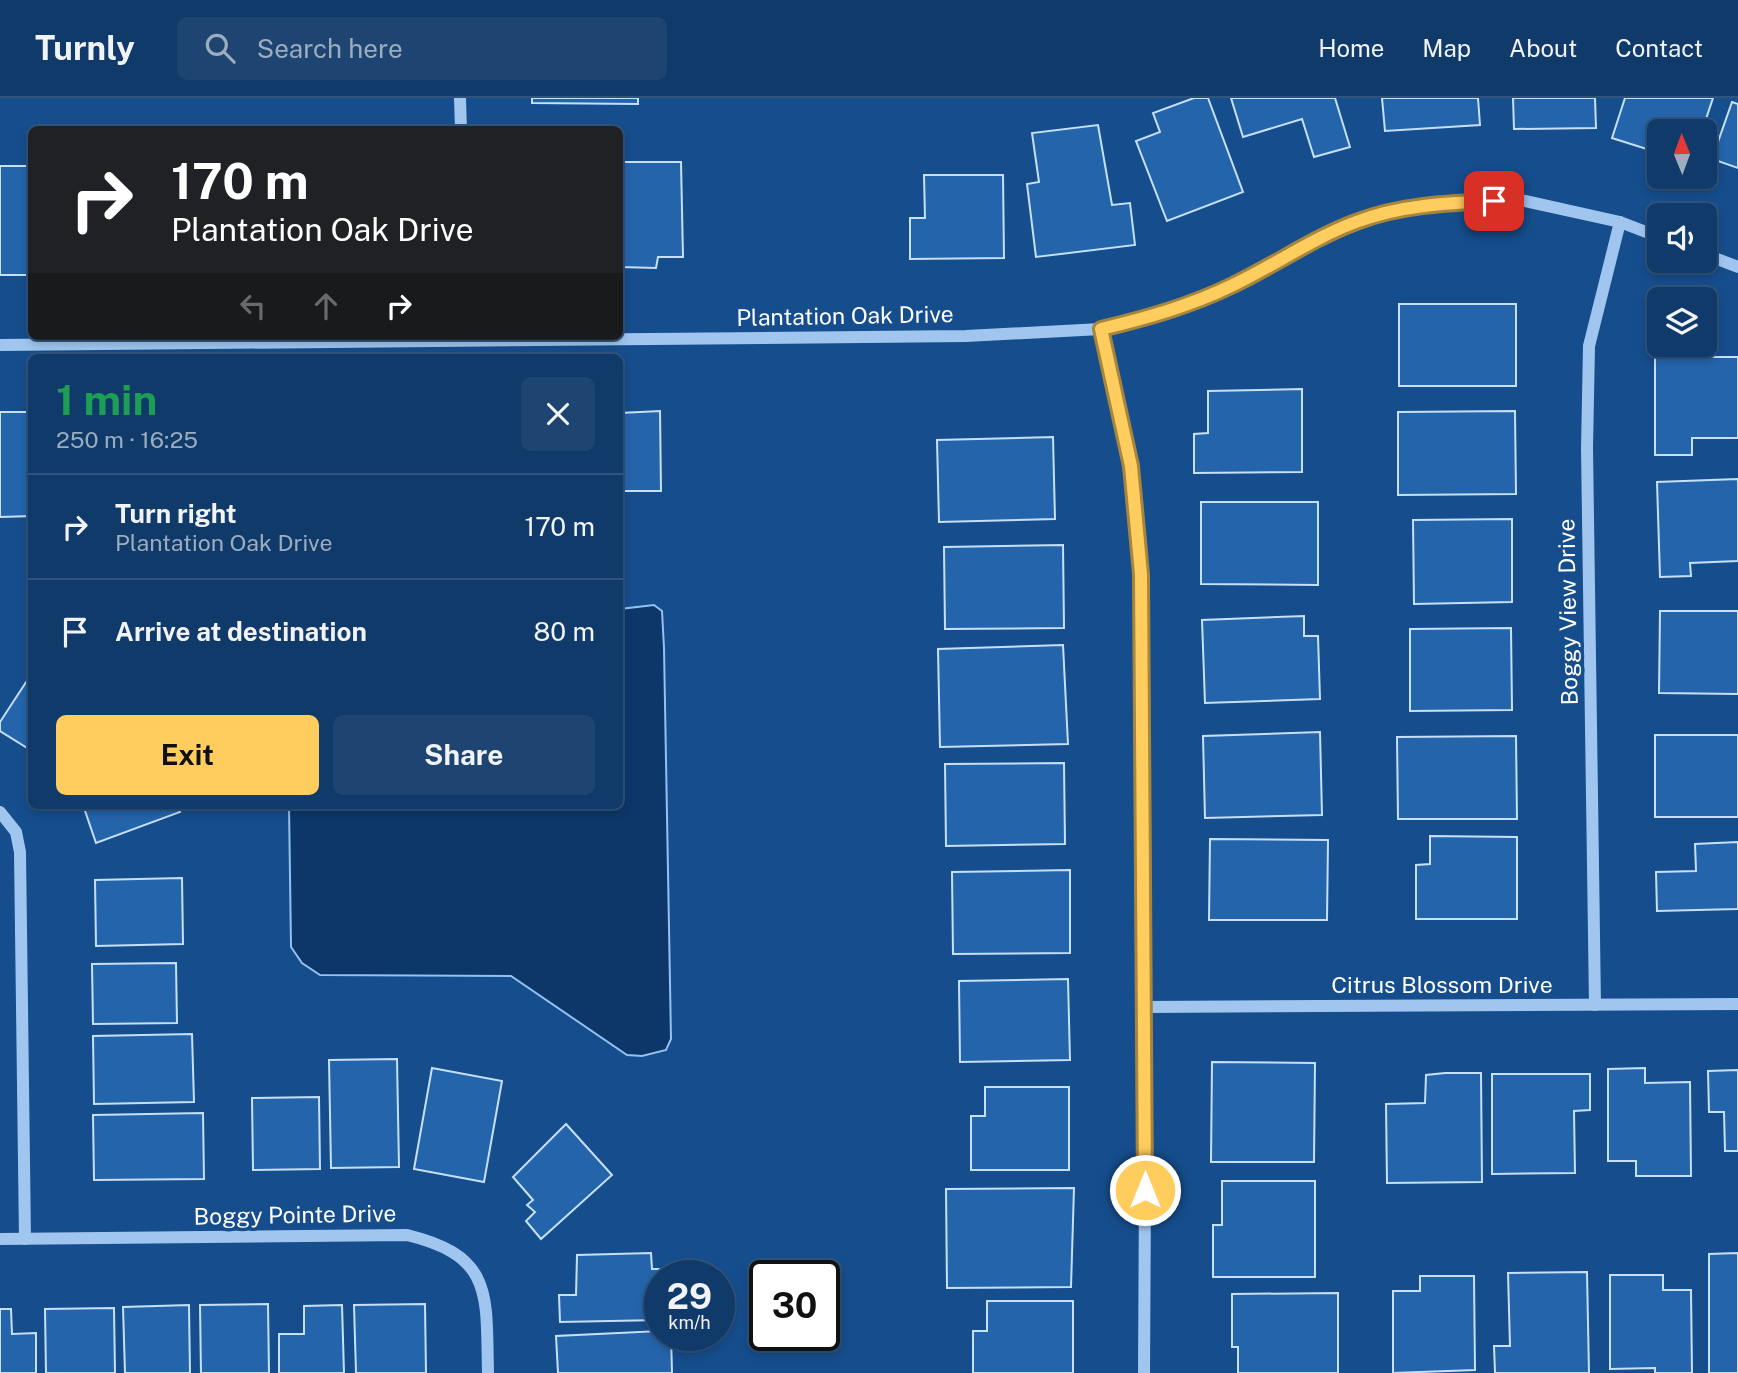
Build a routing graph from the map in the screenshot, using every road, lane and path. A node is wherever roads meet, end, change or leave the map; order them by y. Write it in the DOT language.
graph roads {
  1 [pos="460,98"];
  2 [pos="461,126"];
  3 [pos="1620,222"];
  4 [pos="1647,232"];
  5 [pos="1717,259"];
  6 [pos="1738,267"];
  7 [pos="1101,329"];
  8 [pos="623,337"];
  9 [pos="334,340"];
  10 [pos="0,345"];
  11 [pos="0,812"];
  12 [pos="1738,1004"];
  13 [pos="1595,1005"];
  14 [pos="1146,1007"];
  15 [pos="25,1238"];
  16 [pos="0,1239"];
  17 [pos="488,1373"];
  18 [pos="1144,1373"];
  1 -- 2 [label="street"];
  3 -- 4 [label="street, Plantation Oak Drive"];
  3 -- 7 [label="street, Plantation Oak Drive"];
  3 -- 13 [label="street, Boggy View Drive"];
  5 -- 6 [label="street"];
  7 -- 8 [label="street, Plantation Oak Drive"];
  7 -- 14 [label="street"];
  9 -- 10 [label="street, Plantation Oak Drive"];
  11 -- 15 [label="street"];
  12 -- 13 [label="street, Citrus Blossom Drive"];
  13 -- 14 [label="street, Citrus Blossom Drive"];
  14 -- 18 [label="street"];
  15 -- 16 [label="street, Boggy Pointe Drive"];
  15 -- 17 [label="street, Boggy Pointe Drive"];
}
